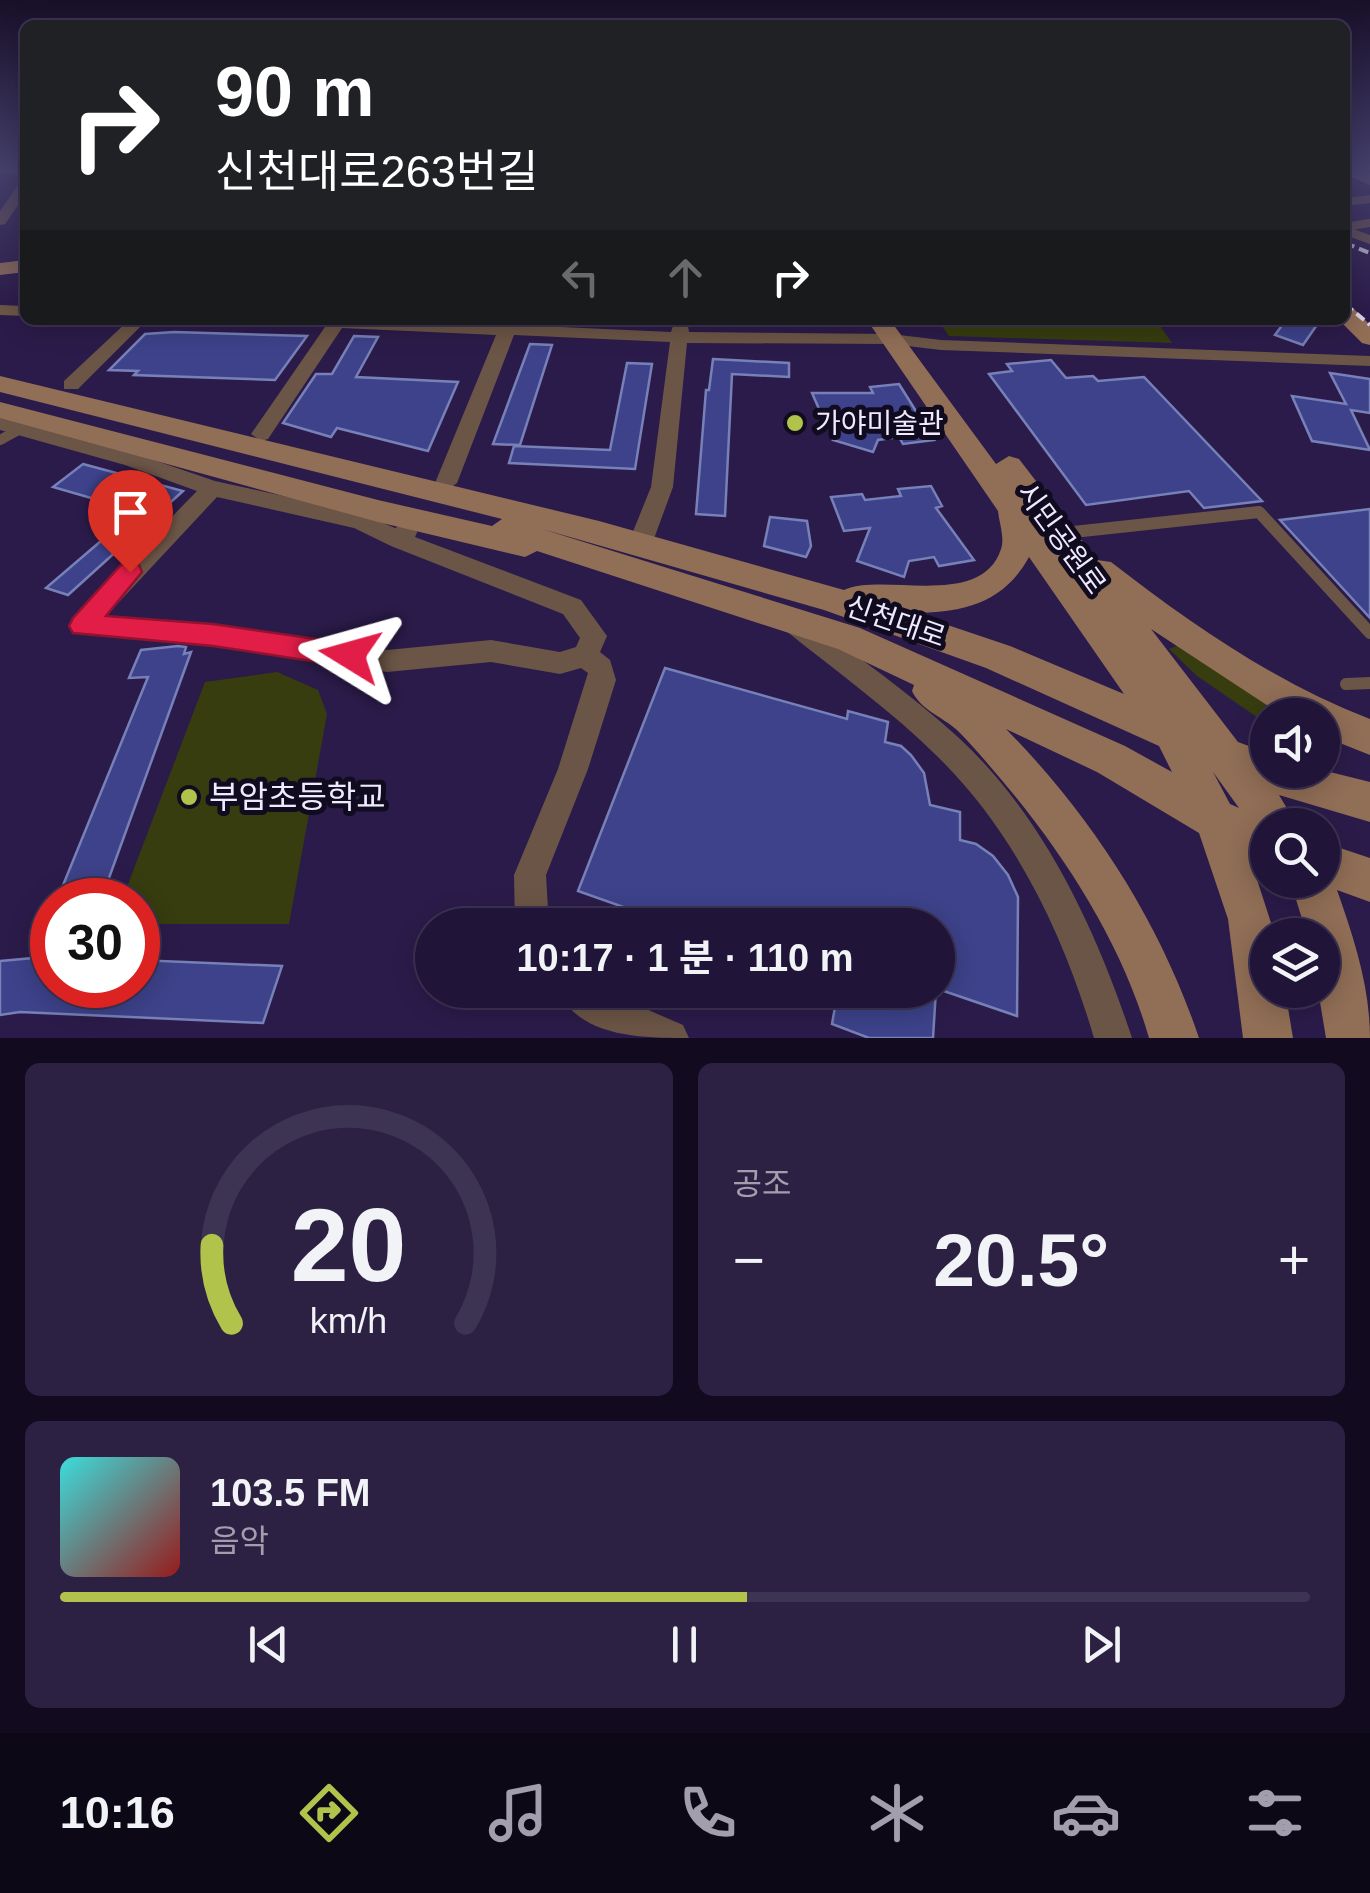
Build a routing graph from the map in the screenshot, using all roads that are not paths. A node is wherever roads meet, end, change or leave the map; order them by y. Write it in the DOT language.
graph roads {
  1 [pos="1350,318"];
  2 [pos="134,325"];
  3 [pos="336,325"];
  4 [pos="510,325"];
  5 [pos="553,325"];
  6 [pos="681,328"];
  7 [pos="898,330"];
  8 [pos="1370,338"];
  9 [pos="1370,361"];
  10 [pos="0,367"];
  11 [pos="0,384"];
  12 [pos="71,385"];
  13 [pos="0,397"];
  14 [pos="7,421"];
  15 [pos="261,434"];
  16 [pos="0,440"];
  17 [pos="446,483"];
  18 [pos="212,488"];
  19 [pos="1011,504"];
  20 [pos="405,511"];
  21 [pos="1062,538"];
  22 [pos="594,544"];
  23 [pos="640,544"];
  24 [pos="829,598"];
  25 [pos="784,615"];
  26 [pos="1370,633"];
  27 [pos="848,638"];
  28 [pos="585,656"];
  29 [pos="1370,683"];
  30 [pos="1346,684"];
  31 [pos="1284,698"];
  32 [pos="1340,725"];
  33 [pos="1175,737"];
  34 [pos="1370,738"];
  35 [pos="1222,755"];
  36 [pos="1370,802"];
  37 [pos="1263,808"];
  38 [pos="1215,819"];
  39 [pos="1250,834"];
  40 [pos="1340,869"];
  41 [pos="1370,880"];
  42 [pos="1318,898"];
  43 [pos="531,908"];
  44 [pos="599,1008"];
  45 [pos="670,1038"];
  46 [pos="1113,1038"];
  47 [pos="1174,1038"];
  48 [pos="1268,1038"];
  49 [pos="1351,1038"];
  1 -- 8 [label="main road"];
  2 -- 12 [label="street"];
  3 -- 15 [label="street"];
  4 -- 17 [label="street"];
  5 -- 6 [label="street"];
  6 -- 7 [label="street"];
  6 -- 23 [label="street"];
  7 -- 9 [label="street"];
  7 -- 19 [label="main road, 시민공원로"];
  7 -- 21 [label="main road, 시민공원로"];
  10 -- 12 [label="main road"];
  11 -- 20 [label="main road"];
  12 -- 15 [label="main road"];
  13 -- 20 [label="main road"];
  14 -- 16 [label="lane"];
  14 -- 18 [label="street"];
  14 -- 20 [label="main road"];
  15 -- 17 [label="main road"];
  17 -- 22 [label="main road"];
  18 -- 20 [label="street"];
  18 -- 28 [label="street"];
  19 -- 24 [label="main road"];
  19 -- 33 [label="main road, 시민공원로"];
  20 -- 22 [label="main road, 신천대로"];
  20 -- 28 [label="street"];
  21 -- 26 [label="lane"];
  21 -- 31 [label="main road"];
  21 -- 35 [label="main road, 시민공원로"];
  22 -- 23 [label="main road, 신천대로"];
  22 -- 25 [label="main road, 신천대로"];
  23 -- 24 [label="main road, 신천대로"];
  24 -- 33 [label="main road, 신천대로"];
  25 -- 27 [label="main road, 신천대로"];
  25 -- 46 [label="street"];
  27 -- 38 [label="main road, 신천대로"];
  27 -- 47 [label="main road"];
  28 -- 43 [label="street"];
  29 -- 30 [label="lane"];
  32 -- 34 [label="main road"];
  33 -- 35 [label="main road, 신천대로"];
  33 -- 38 [label="main road, 시민공원로"];
  35 -- 36 [label="main road, 신천대로"];
  35 -- 37 [label="main road, 시민공원로"];
  38 -- 39 [label="main road, 신천대로"];
  38 -- 48 [label="main road, 시민공원로"];
  40 -- 41 [label="main road"];
  42 -- 49 [label="main road"];
  44 -- 45 [label="street"];
}
